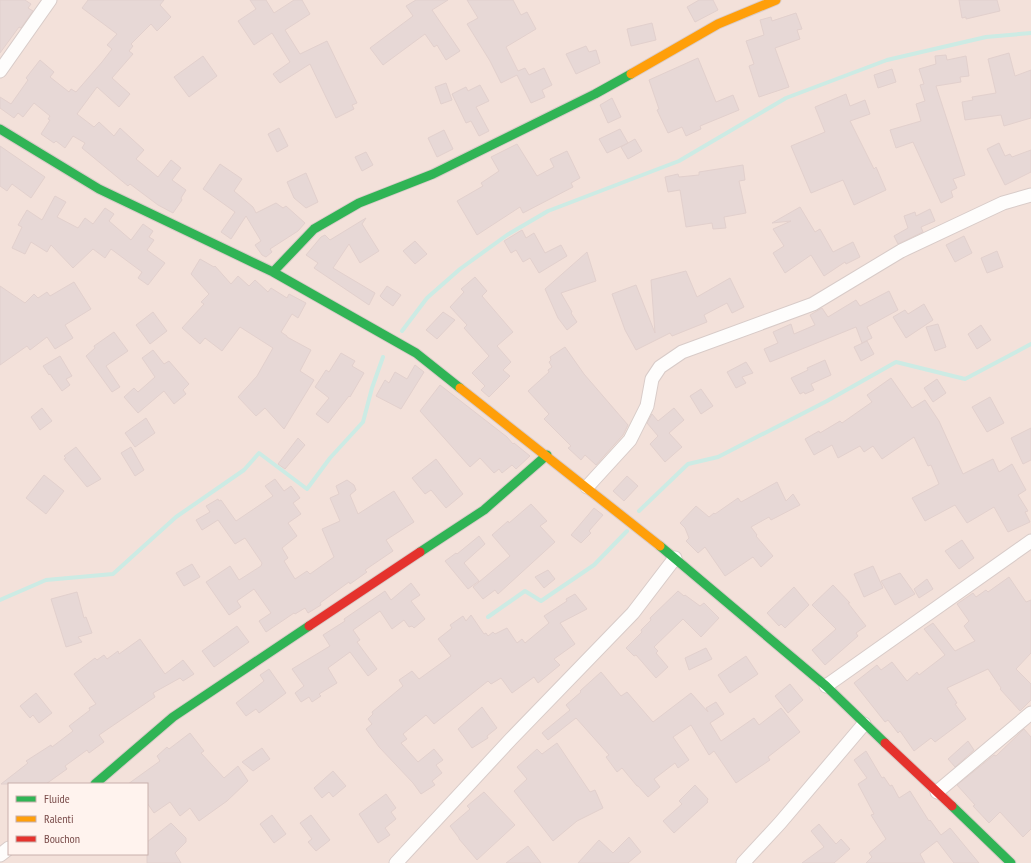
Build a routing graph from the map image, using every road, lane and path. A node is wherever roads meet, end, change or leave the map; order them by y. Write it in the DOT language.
graph roads {
  1 [pos="50,0"];
  2 [pos="776,0"];
  3 [pos="0,71"];
  4 [pos="0,128"];
  5 [pos="1031,195"];
  6 [pos="273,272"];
  7 [pos="547,455"];
  8 [pos="587,487"];
  9 [pos="1031,541"];
  10 [pos="675,558"];
  11 [pos="826,686"];
  12 [pos="1031,713"];
  13 [pos="864,724"];
  14 [pos="96,783"];
  15 [pos="937,792"];
  16 [pos="8,849"];
  17 [pos="0,855"];
  18 [pos="396,863"];
  19 [pos="743,863"];
  20 [pos="1011,863"];
  1 -- 3 [label="street"];
  2 -- 6 [label="street"];
  4 -- 6 [label="street"];
  5 -- 8 [label="street"];
  6 -- 7 [label="street"];
  7 -- 8 [label="street"];
  7 -- 14 [label="street"];
  8 -- 10 [label="street"];
  9 -- 11 [label="street"];
  10 -- 11 [label="street"];
  10 -- 18 [label="street"];
  11 -- 13 [label="street"];
  12 -- 15 [label="street"];
  13 -- 15 [label="street"];
  13 -- 19 [label="street"];
  15 -- 20 [label="street"];
  16 -- 17 [label="street"];
}
